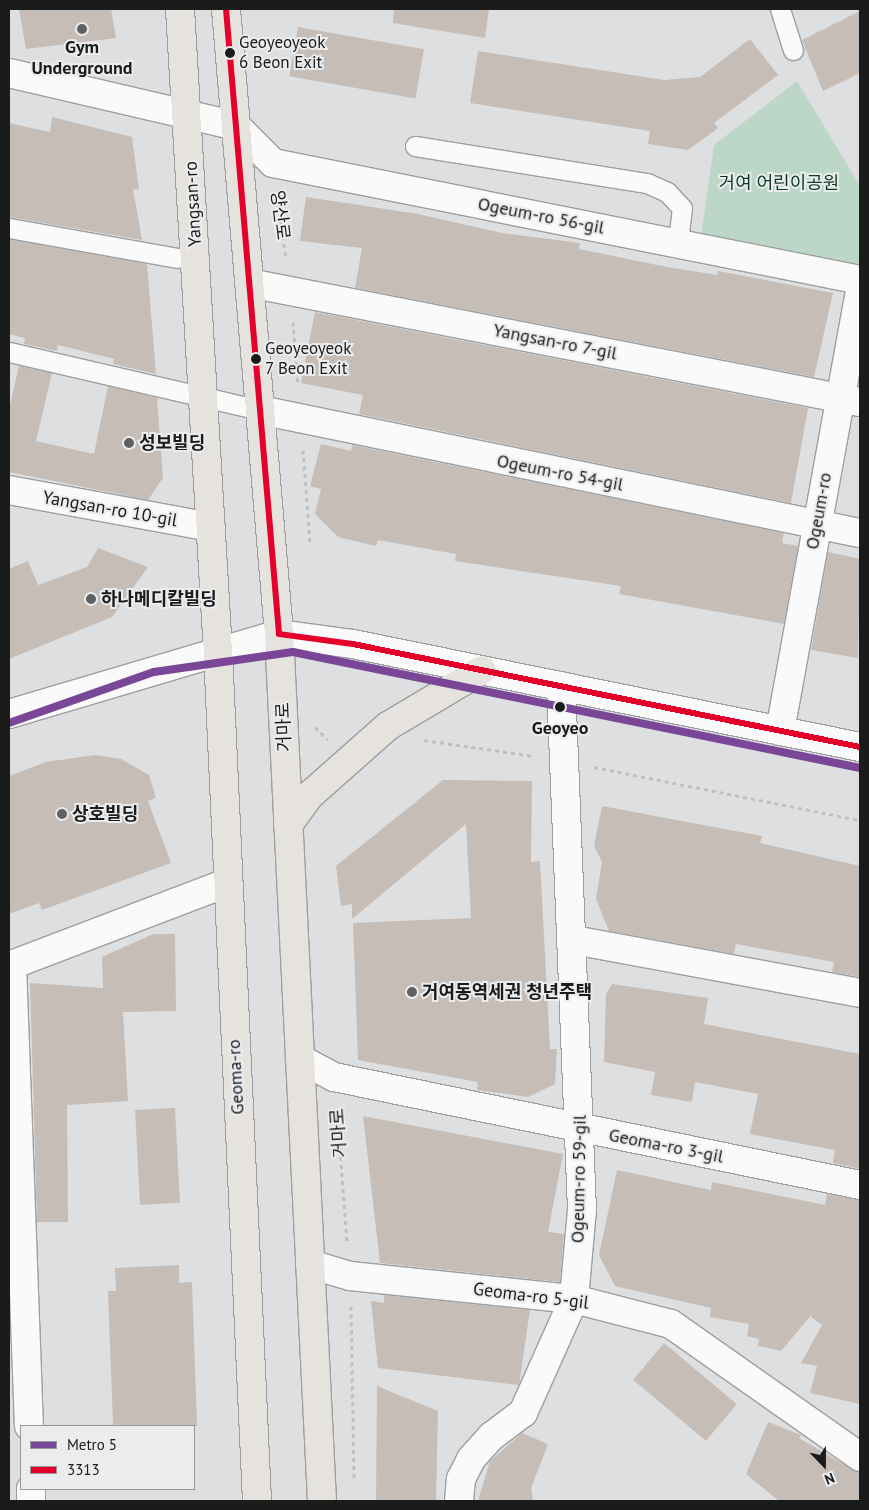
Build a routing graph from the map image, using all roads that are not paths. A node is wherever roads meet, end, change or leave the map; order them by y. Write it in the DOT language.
graph roads {
  1 [pos="180,9"];
  2 [pos="226,9"];
  3 [pos="780,9"];
  4 [pos="793,50"];
  5 [pos="9,73"];
  6 [pos="188,116"];
  7 [pos="236,126"];
  8 [pos="415,146"];
  9 [pos="9,228"];
  10 [pos="678,243"];
  11 [pos="177,258"];
  12 [pos="860,280"];
  13 [pos="249,283"];
  14 [pos="860,291"];
  15 [pos="9,352"];
  16 [pos="204,399"];
  17 [pos="850,400"];
  18 [pos="260,410"];
  19 [pos="9,490"];
  20 [pos="816,524"];
  21 [pos="211,527"];
  22 [pos="860,533"];
  23 [pos="280,634"];
  24 [pos="218,652"];
  25 [pos="482,670"];
  26 [pos="561,686"];
  27 [pos="9,714"];
  28 [pos="780,732"];
  29 [pos="860,748"];
  30 [pos="288,825"];
  31 [pos="226,882"];
  32 [pos="574,940"];
  33 [pos="10,965"];
  34 [pos="860,992"];
  35 [pos="300,1059"];
  36 [pos="580,1129"];
  37 [pos="860,1185"];
  38 [pos="15,1206"];
  39 [pos="310,1264"];
  40 [pos="574,1299"];
  41 [pos="28,1425"];
  42 [pos="860,1457"];
  43 [pos="257,1501"];
  44 [pos="322,1501"];
  45 [pos="459,1501"];
  1 -- 6 [label="main road, Yangsan-ro"];
  2 -- 7 [label="main road"];
  3 -- 4 [label="lane"];
  5 -- 6 [label="street"];
  6 -- 7 [label="street"];
  6 -- 16 [label="main road, Yangsan-ro"];
  7 -- 10 [label="street, Ogeum-ro 56-gil"];
  7 -- 13 [label="main road"];
  8 -- 10 [label="lane"];
  9 -- 11 [label="lane"];
  10 -- 12 [label="street, Ogeum-ro 56-gil"];
  13 -- 17 [label="street, Yangsan-ro 7-gil"];
  13 -- 18 [label="main road"];
  14 -- 17 [label="street, Ogeum-ro"];
  15 -- 16 [label="lane"];
  16 -- 18 [label="lane"];
  16 -- 21 [label="main road, Yangsan-ro"];
  17 -- 20 [label="street, Ogeum-ro"];
  18 -- 20 [label="street, Ogeum-ro 54-gil"];
  18 -- 23 [label="main road"];
  19 -- 21 [label="street, Yangsan-ro 10-gil"];
  20 -- 22 [label="street, Ogeum-ro 54-gil"];
  20 -- 28 [label="street, Ogeum-ro"];
  21 -- 24 [label="main road, Yangsan-ro"];
  23 -- 24 [label="street"];
  23 -- 25 [label="street"];
  23 -- 30 [label="main road, 거마로"];
  24 -- 27 [label="street"];
  24 -- 31 [label="main road, Geoma-ro"];
  25 -- 26 [label="street"];
  25 -- 30 [label="main road"];
  26 -- 28 [label="street"];
  26 -- 32 [label="street, Ogeum-ro 59-gil"];
  28 -- 29 [label="street"];
  30 -- 35 [label="main road, 거마로"];
  31 -- 33 [label="street"];
  31 -- 43 [label="main road, Geoma-ro"];
  32 -- 34 [label="street"];
  32 -- 36 [label="street, Ogeum-ro 59-gil"];
  33 -- 38 [label="street"];
  35 -- 36 [label="street, Geoma-ro 3-gil"];
  35 -- 39 [label="main road"];
  36 -- 37 [label="street, Geoma-ro 3-gil"];
  36 -- 40 [label="street, Ogeum-ro 59-gil"];
  38 -- 41 [label="street"];
  39 -- 40 [label="street, Geoma-ro 5-gil"];
  39 -- 44 [label="main road"];
  40 -- 42 [label="street, Geoma-ro 5-gil"];
  40 -- 45 [label="street, Ogeum-ro 59-gil"];
}
